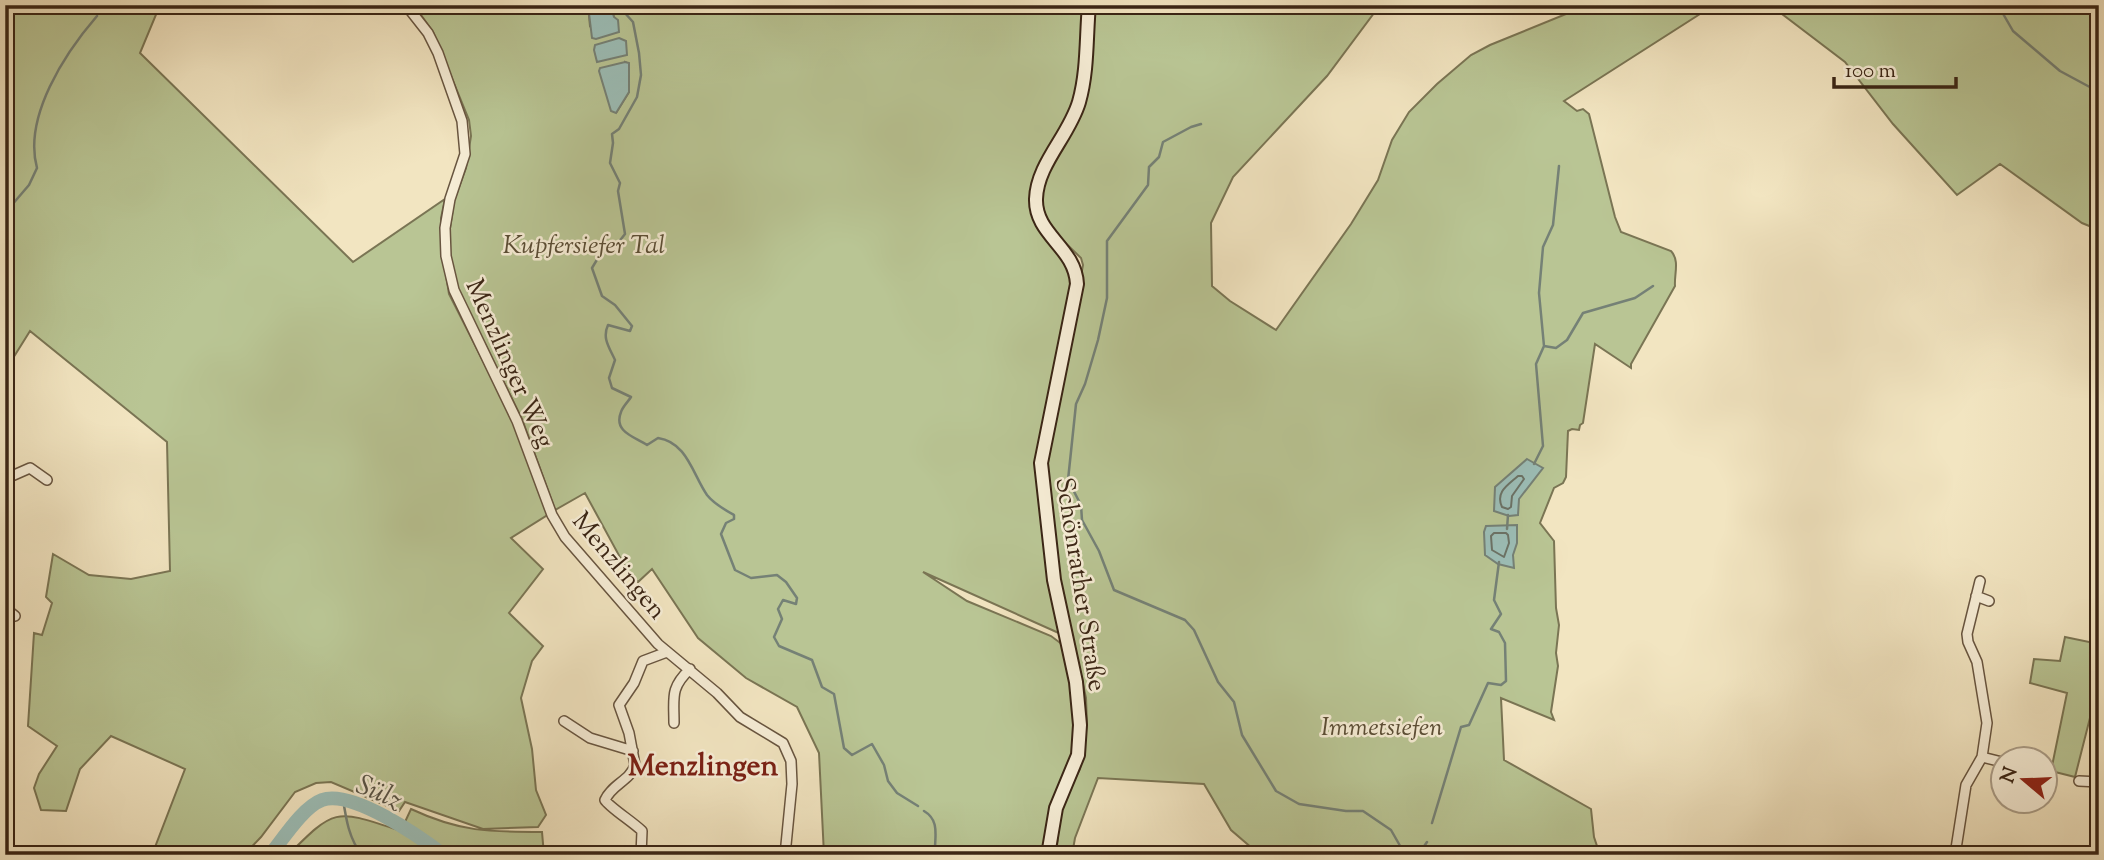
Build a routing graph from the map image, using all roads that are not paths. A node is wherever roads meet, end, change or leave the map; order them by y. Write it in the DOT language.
graph roads {
  1 [pos="406,5"];
  2 [pos="1088,5"];
  3 [pos="5,479"];
  4 [pos="47,480"];
  5 [pos="547,500"];
  6 [pos="1980,581"];
  7 [pos="1976,596"];
  8 [pos="1989,601"];
  9 [pos="5,608"];
  10 [pos="15,616"];
  11 [pos="667,652"];
  12 [pos="690,669"];
  13 [pos="564,721"];
  14 [pos="674,723"];
  15 [pos="633,751"];
  16 [pos="1982,757"];
  17 [pos="1988,758"];
  18 [pos="2079,781"];
  19 [pos="2099,782"];
  20 [pos="641,855"];
  21 [pos="785,855"];
  22 [pos="1048,855"];
  23 [pos="1955,855"];
  1 -- 5 [label="street, Menzlinger Weg"];
  2 -- 22 [label="street, Schönrather Straße"];
  3 -- 4 [label="street"];
  5 -- 11 [label="street, Menzlingen"];
  6 -- 7 [label="street"];
  7 -- 8 [label="street"];
  7 -- 16 [label="street"];
  9 -- 10 [label="street"];
  11 -- 12 [label="street, Menzlingen"];
  11 -- 15 [label="street, Menzlingen"];
  12 -- 14 [label="street"];
  12 -- 21 [label="street, Menzlingen"];
  13 -- 15 [label="street"];
  15 -- 20 [label="street"];
  16 -- 17 [label="street"];
  16 -- 23 [label="street"];
  18 -- 19 [label="street"];
}
